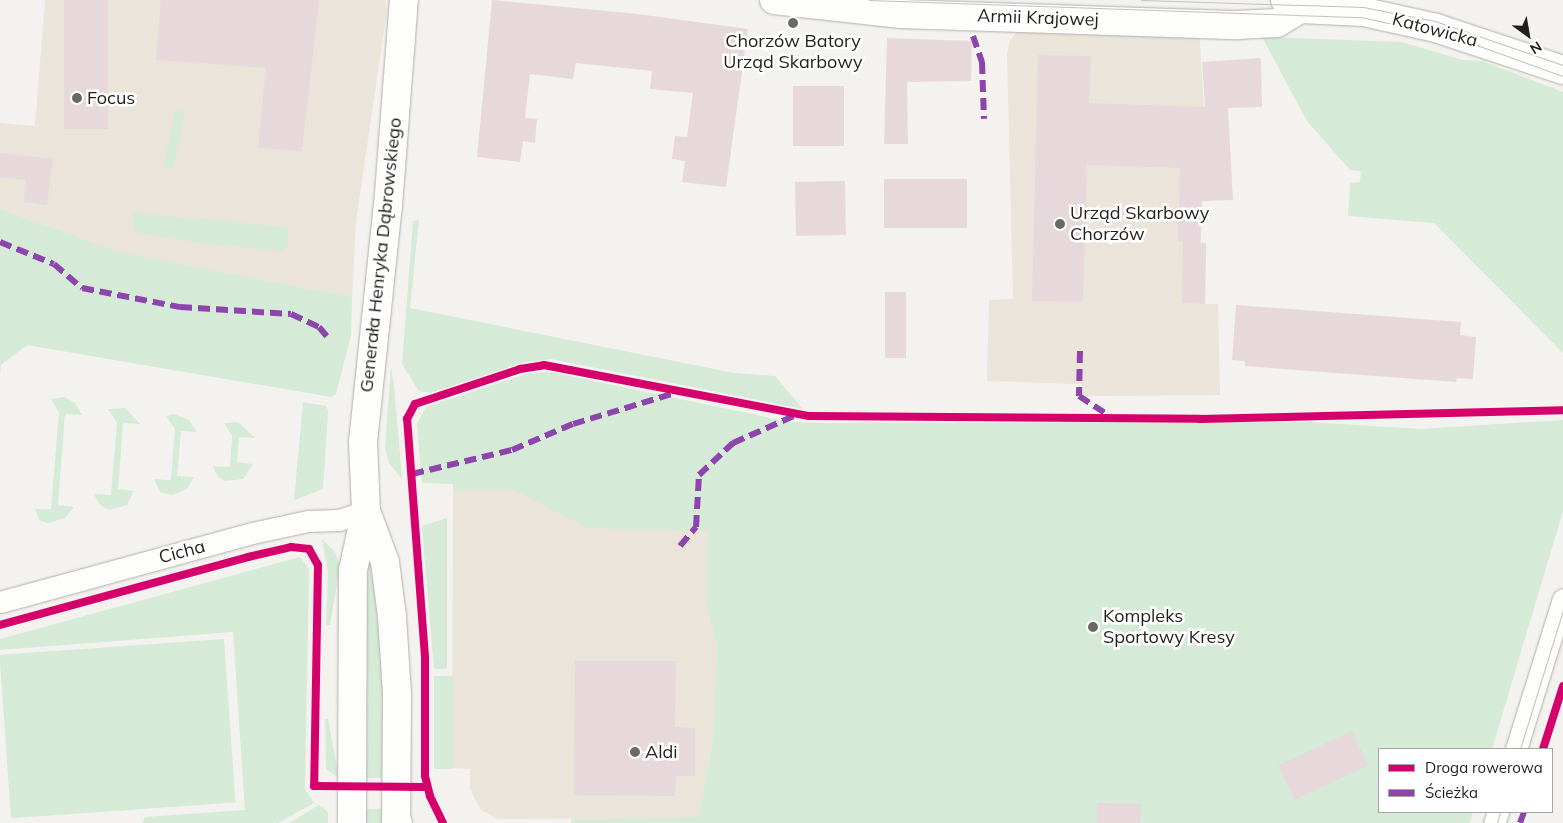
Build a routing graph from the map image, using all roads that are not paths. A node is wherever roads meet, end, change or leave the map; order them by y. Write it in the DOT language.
graph roads {
  1 [pos="404,0"];
  2 [pos="774,0"];
  3 [pos="1292,4"];
  4 [pos="862,5"];
  5 [pos="1363,6"];
  6 [pos="901,7"];
  7 [pos="1000,9"];
  8 [pos="1272,12"];
  9 [pos="1563,70"];
  10 [pos="366,511"];
  11 [pos="1563,599"];
  12 [pos="0,602"];
  13 [pos="1516,748"];
  14 [pos="397,821"];
  15 [pos="352,823"];
  1 -- 10 [label="street, Generała Henryka Dąbrowskiego"];
  2 -- 4 [label="street, Armii Krajowej"];
  3 -- 5 [label="street, Armii Krajowej"];
  3 -- 8 [label="street, Armii Krajowej"];
  4 -- 6 [label="street, Armii Krajowej"];
  5 -- 9 [label="street, Katowicka"];
  6 -- 7 [label="street, Armii Krajowej"];
  7 -- 8 [label="street, Armii Krajowej"];
  10 -- 12 [label="street, Cicha"];
  10 -- 14 [label="street, Generała Henryka Dąbrowskiego"];
  10 -- 15 [label="street, Generała Henryka Dąbrowskiego"];
  11 -- 13 [label="street"];
}
